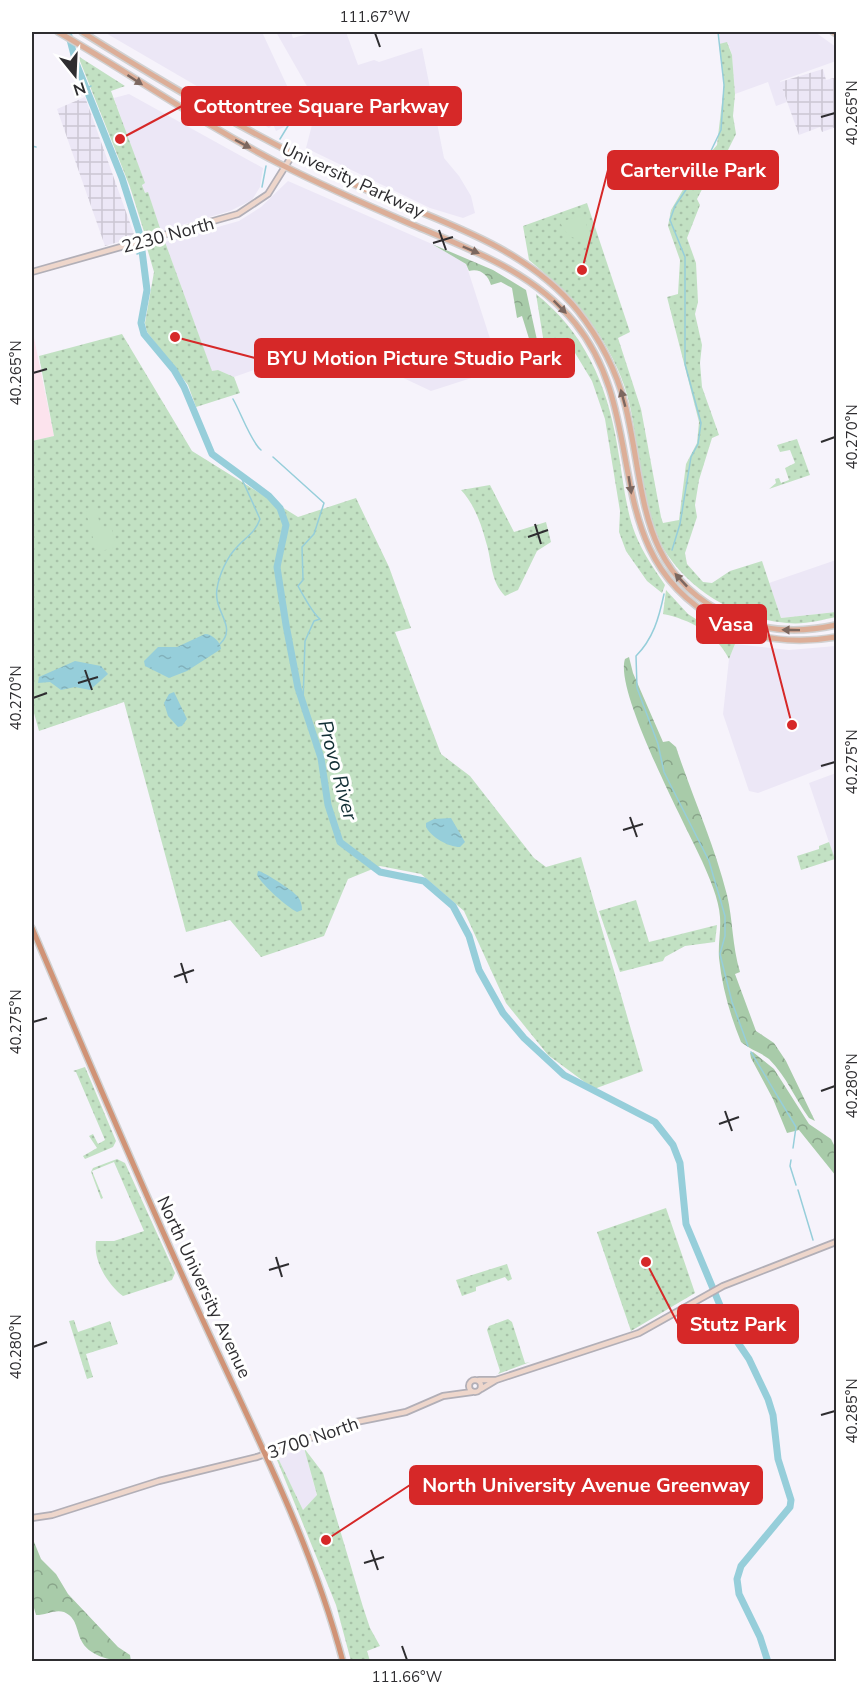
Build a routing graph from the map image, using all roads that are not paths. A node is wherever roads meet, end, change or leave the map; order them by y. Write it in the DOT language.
graph roads {
  1 [pos="58,32"];
  2 [pos="82,32"];
  3 [pos="833,32"];
  4 [pos="837,34"];
  5 [pos="293,154"];
  6 [pos="285,167"];
  7 [pos="32,272"];
  8 [pos="837,625"];
  9 [pos="837,637"];
  10 [pos="32,928"];
  11 [pos="837,1242"];
  12 [pos="478,1380"];
  13 [pos="496,1380"];
  14 [pos="470,1383"];
  15 [pos="481,1389"];
  16 [pos="472,1392"];
  17 [pos="454,1393"];
  18 [pos="264,1455"];
  19 [pos="32,1518"];
  20 [pos="343,1662"];
  1 -- 6 [label="main road, University Parkway, one-way"];
  2 -- 5 [label="main road, University Parkway"];
  3 -- 4 [label="main road"];
  5 -- 6 [label="main road, 2230 North"];
  8 -- 5 [label="main road, University Parkway, one-way"];
  6 -- 7 [label="main road, 2230 North"];
  6 -- 9 [label="main road, University Parkway, one-way"];
  10 -- 18 [label="highway, North University Avenue"];
  11 -- 13 [label="main road"];
  12 -- 13 [label="main road"];
  12 -- 14 [label="main road"];
  12 -- 15 [label="main road"];
  13 -- 15 [label="main road"];
  14 -- 16 [label="main road"];
  14 -- 17 [label="main road"];
  15 -- 16 [label="main road"];
  16 -- 17 [label="main road"];
  17 -- 18 [label="main road, 3700 North"];
  18 -- 19 [label="main road, 3700 North"];
  18 -- 20 [label="highway, North University Avenue"];
}
